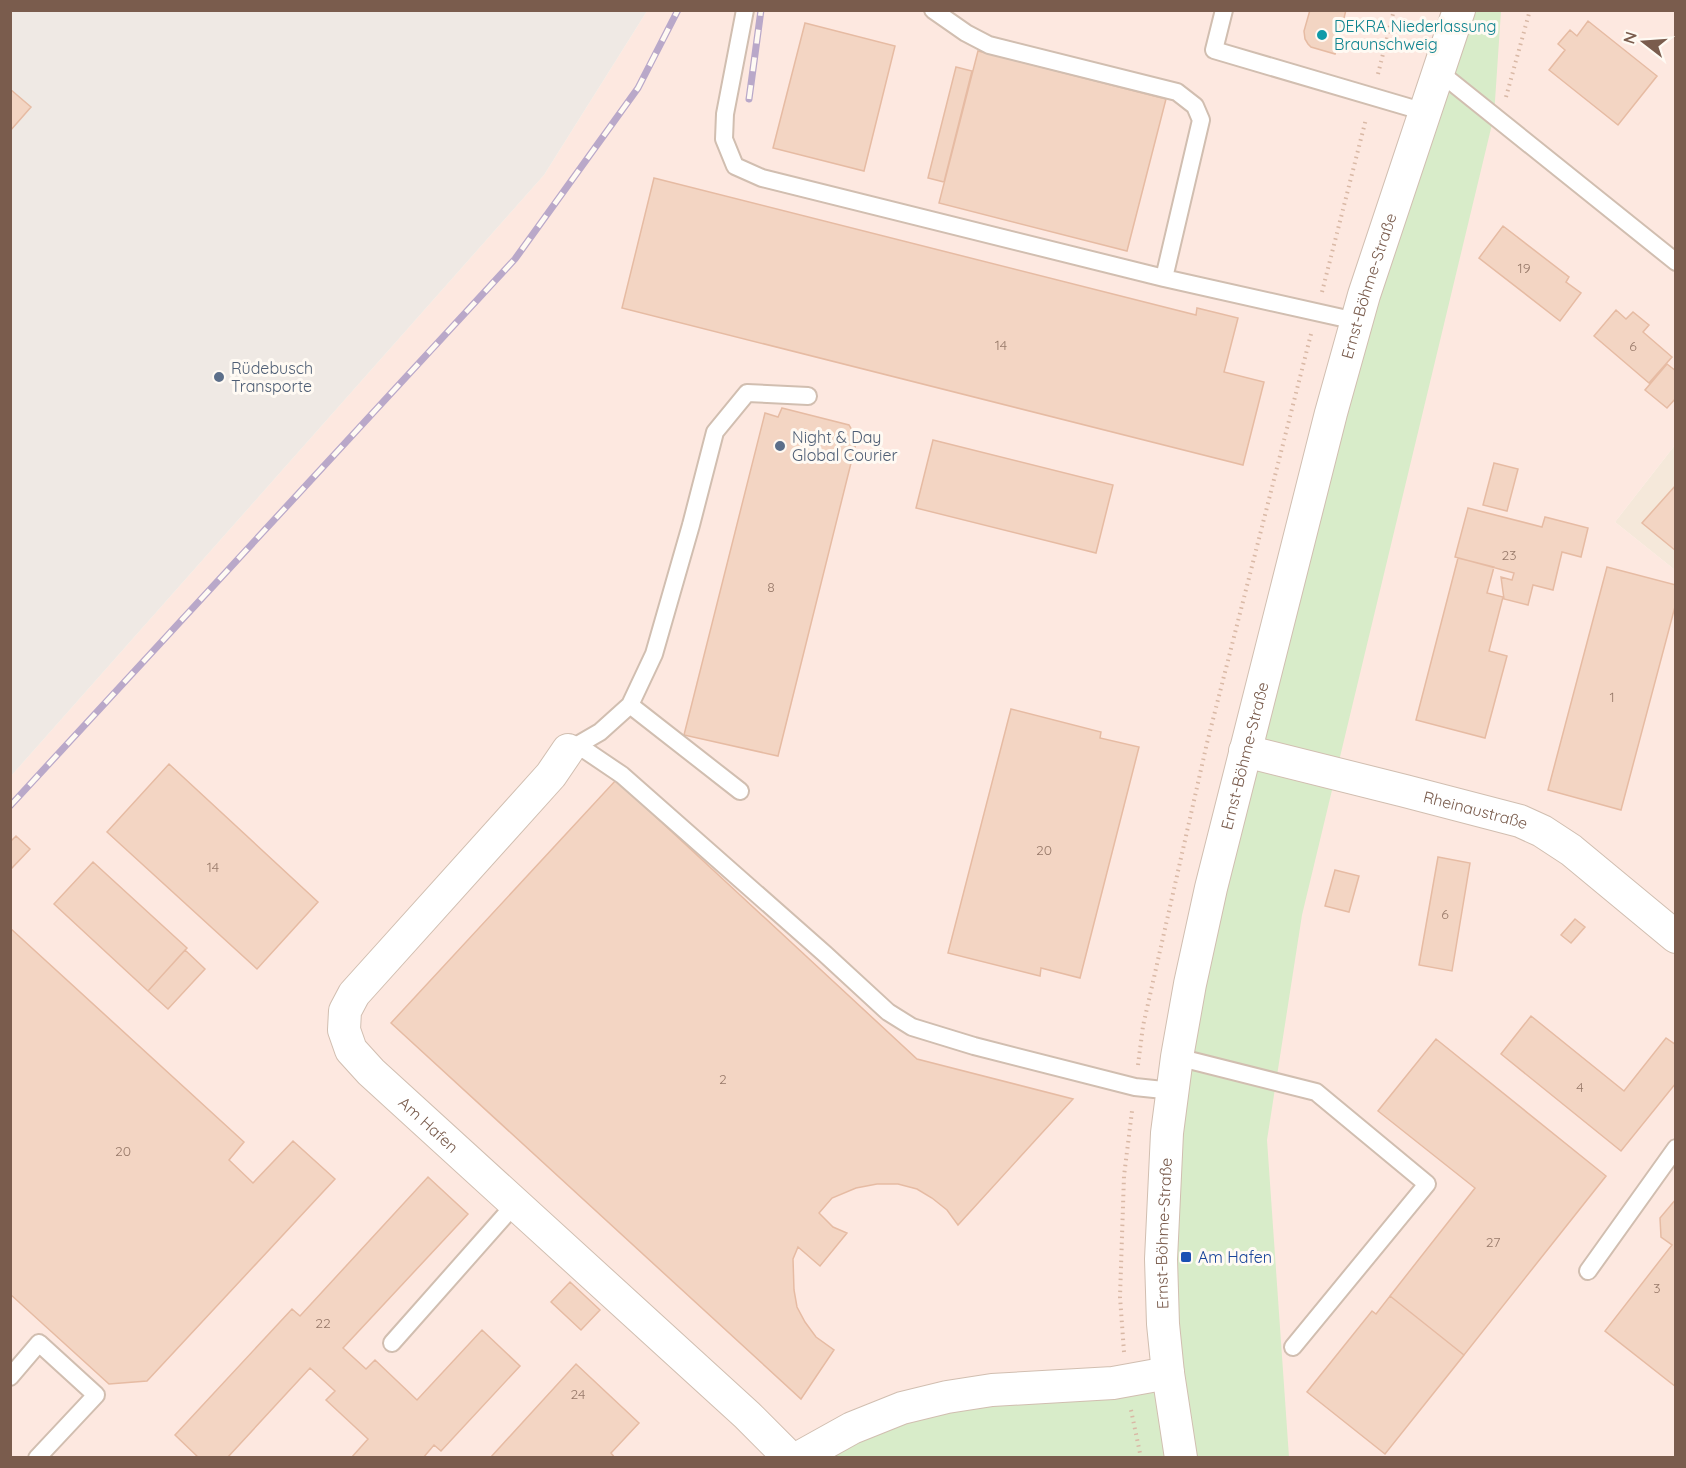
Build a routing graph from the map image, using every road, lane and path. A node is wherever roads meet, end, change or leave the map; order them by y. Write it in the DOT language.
graph roads {
  1 [pos="745,10"];
  2 [pos="933,10"];
  3 [pos="1224,10"];
  4 [pos="1441,10"];
  5 [pos="1459,10"];
  6 [pos="1470,10"];
  7 [pos="1530,10"];
  8 [pos="1438,71"];
  9 [pos="1425,112"];
  10 [pos="1500,120"];
  11 [pos="1676,262"];
  12 [pos="1164,278"];
  13 [pos="1356,321"];
  14 [pos="808,396"];
  15 [pos="630,705"];
  16 [pos="568,750"];
  17 [pos="1245,751"];
  18 [pos="740,791"];
  19 [pos="1676,937"];
  20 [pos="1177,1057"];
  21 [pos="1173,1091"];
  22 [pos="1676,1148"];
  23 [pos="516,1203"];
  24 [pos="1588,1271"];
  25 [pos="392,1343"];
  26 [pos="1293,1347"];
  27 [pos="1167,1373"];
  28 [pos="10,1377"];
  29 [pos="37,1458"];
  30 [pos="790,1458"];
  31 [pos="798,1458"];
  32 [pos="1181,1458"];
  1 -- 12 [label="lane"];
  2 -- 12 [label="lane"];
  3 -- 9 [label="lane"];
  4 -- 8 [label="street, Ernst-Böhme-Straße"];
  5 -- 8 [label="street, Ernst-Böhme-Straße"];
  6 -- 8 [label="street, Ernst-Böhme-Straße"];
  7 -- 10 [label="path"];
  8 -- 9 [label="street, Ernst-Böhme-Straße"];
  8 -- 10 [label="lane"];
  9 -- 13 [label="street, Ernst-Böhme-Straße"];
  10 -- 11 [label="lane"];
  12 -- 13 [label="lane"];
  13 -- 17 [label="street, Ernst-Böhme-Straße"];
  14 -- 15 [label="lane"];
  15 -- 16 [label="lane"];
  15 -- 18 [label="lane"];
  16 -- 21 [label="lane"];
  16 -- 23 [label="street, Am Hafen"];
  17 -- 19 [label="street, Rheinaustraße"];
  17 -- 20 [label="street, Ernst-Böhme-Straße"];
  20 -- 21 [label="street, Ernst-Böhme-Straße"];
  20 -- 26 [label="lane"];
  21 -- 27 [label="street, Ernst-Böhme-Straße"];
  22 -- 24 [label="lane"];
  23 -- 25 [label="lane"];
  23 -- 30 [label="street, Am Hafen"];
  27 -- 31 [label="street"];
  27 -- 32 [label="street, Ernst-Böhme-Straße"];
  28 -- 29 [label="lane"];
}
